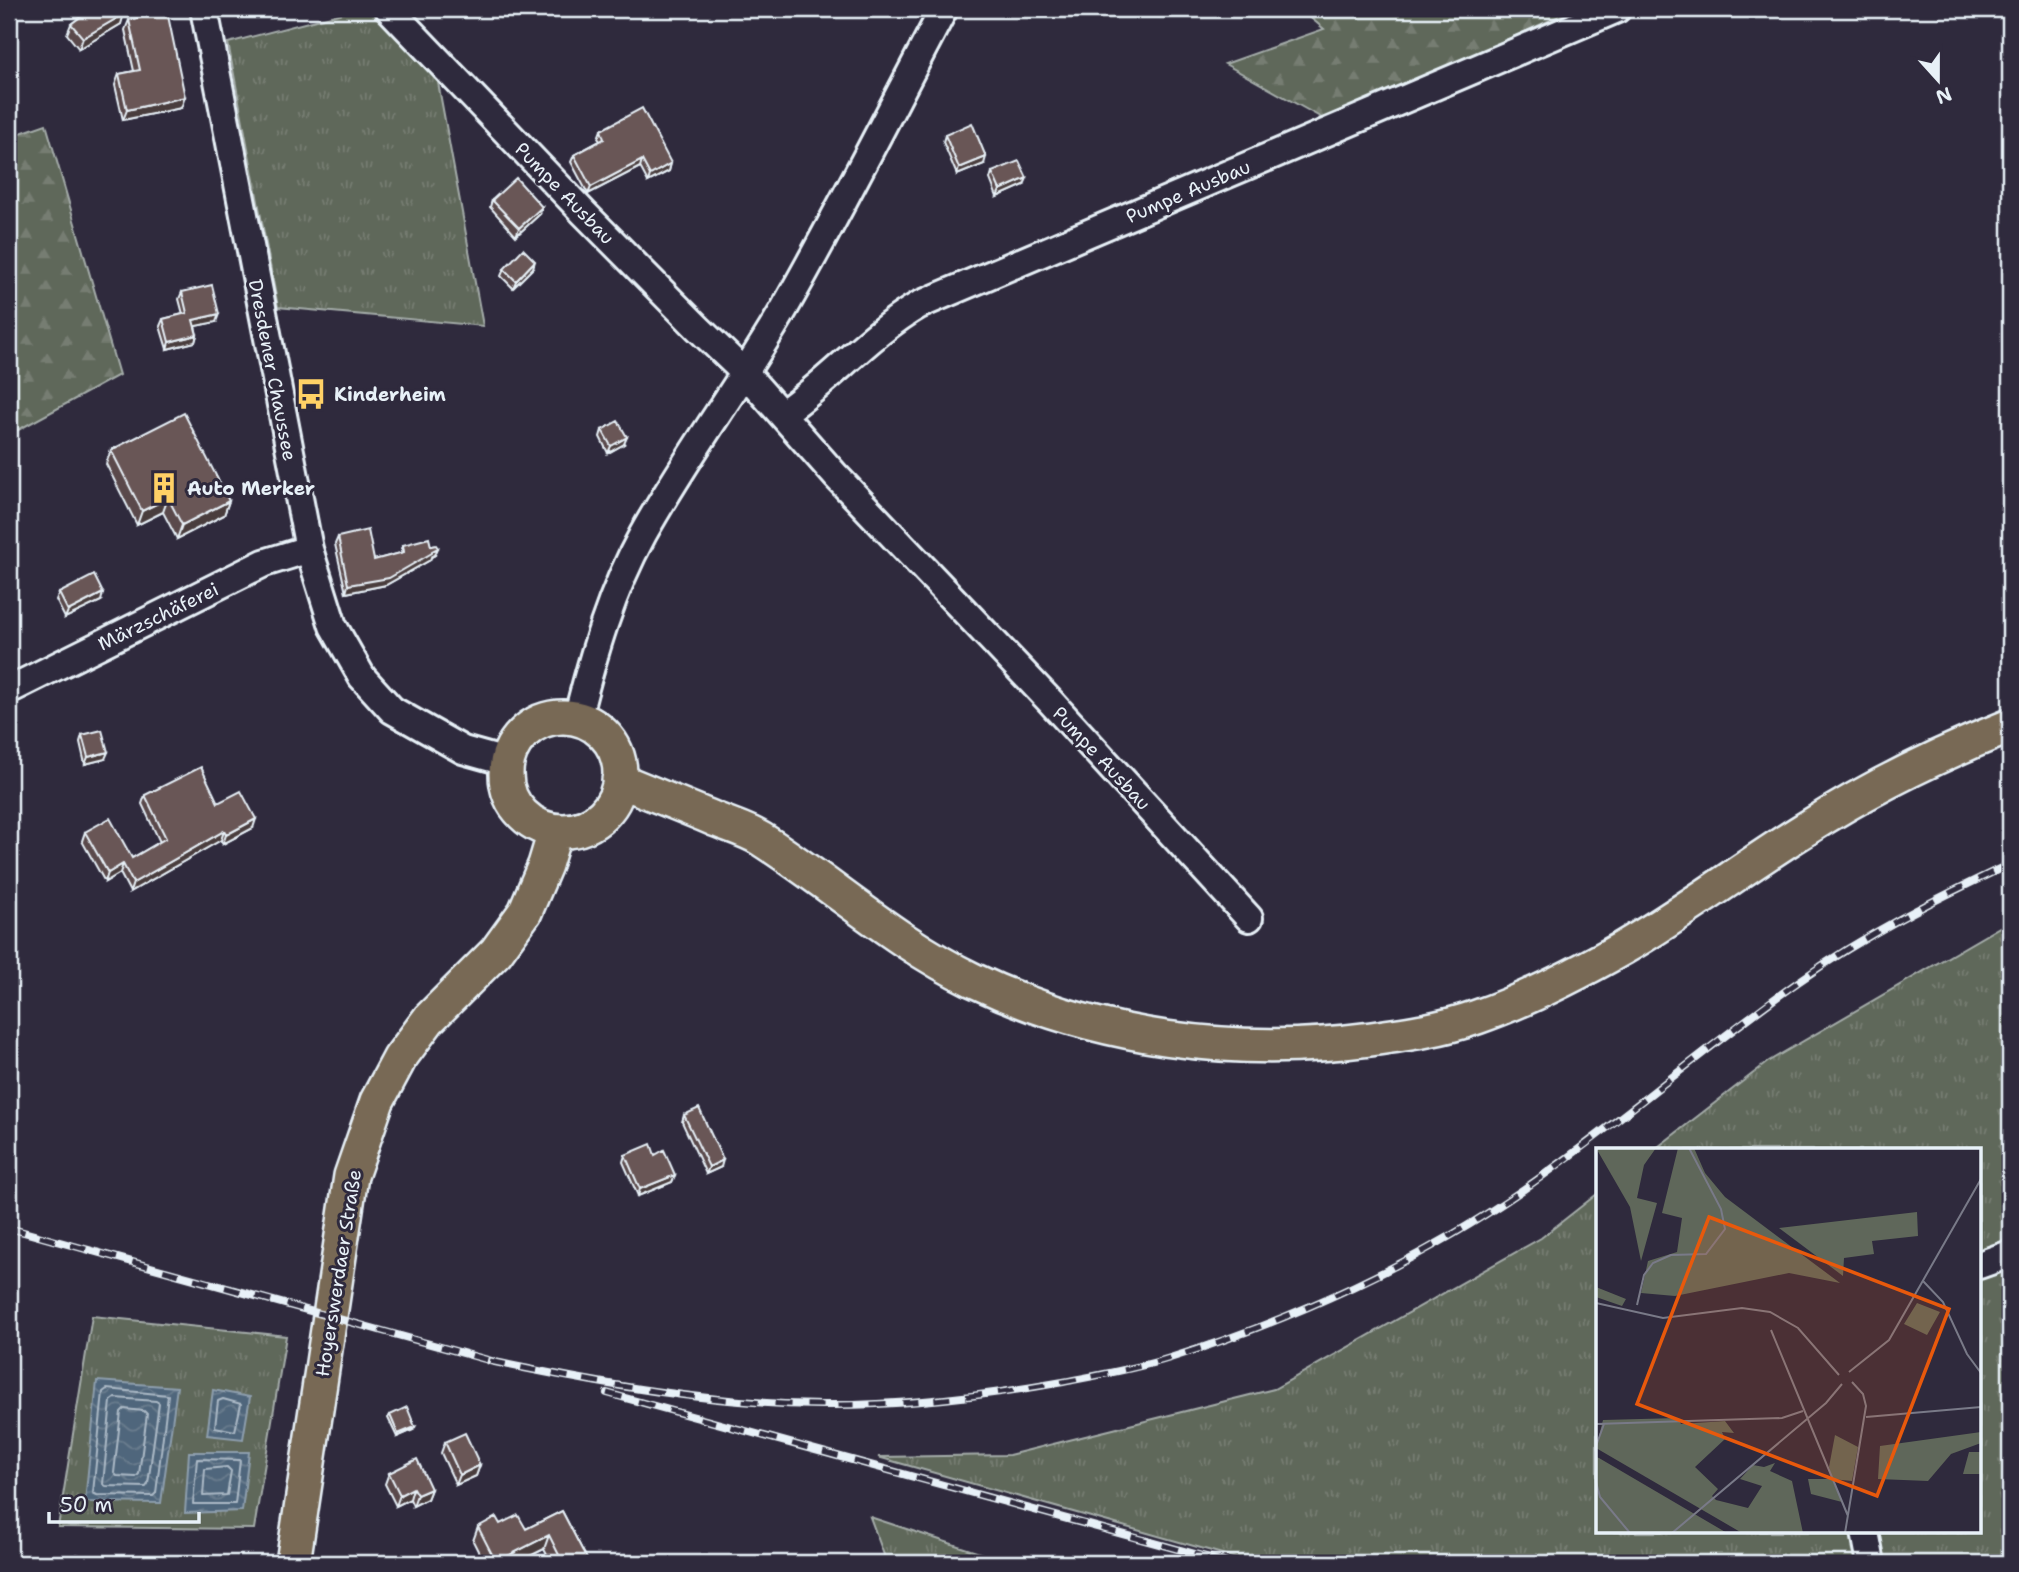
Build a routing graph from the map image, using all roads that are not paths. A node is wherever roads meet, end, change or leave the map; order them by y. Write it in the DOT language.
graph roads {
  1 [pos="204,9"];
  2 [pos="389,9"];
  3 [pos="944,9"];
  4 [pos="1617,9"];
  5 [pos="745,373"];
  6 [pos="783,413"];
  7 [pos="309,549"];
  8 [pos="9,690"];
  9 [pos="577,719"];
  10 [pos="2010,726"];
  11 [pos="506,762"];
  12 [pos="619,780"];
  13 [pos="555,832"];
  14 [pos="1250,918"];
  15 [pos="2010,1254"];
  16 [pos="1980,1265"];
  17 [pos="1866,1534"];
  18 [pos="293,1563"];
  19 [pos="1871,1563"];
  1 -- 7 [label="street, Dresdener Chaussee"];
  2 -- 5 [label="street, Pumpe Ausbau"];
  3 -- 5 [label="street"];
  4 -- 6 [label="street, Pumpe Ausbau"];
  5 -- 6 [label="street, Pumpe Ausbau"];
  5 -- 9 [label="street"];
  6 -- 14 [label="street, Pumpe Ausbau"];
  7 -- 8 [label="street, Märzschäferei"];
  7 -- 11 [label="street, Dresdener Chaussee"];
  9 -- 11 [label="main road"];
  9 -- 12 [label="main road"];
  10 -- 12 [label="main road"];
  11 -- 13 [label="main road"];
  12 -- 13 [label="main road"];
  13 -- 18 [label="main road, Hoyerswerdaer Straße"];
  15 -- 16 [label="street"];
  17 -- 19 [label="street"];
}
